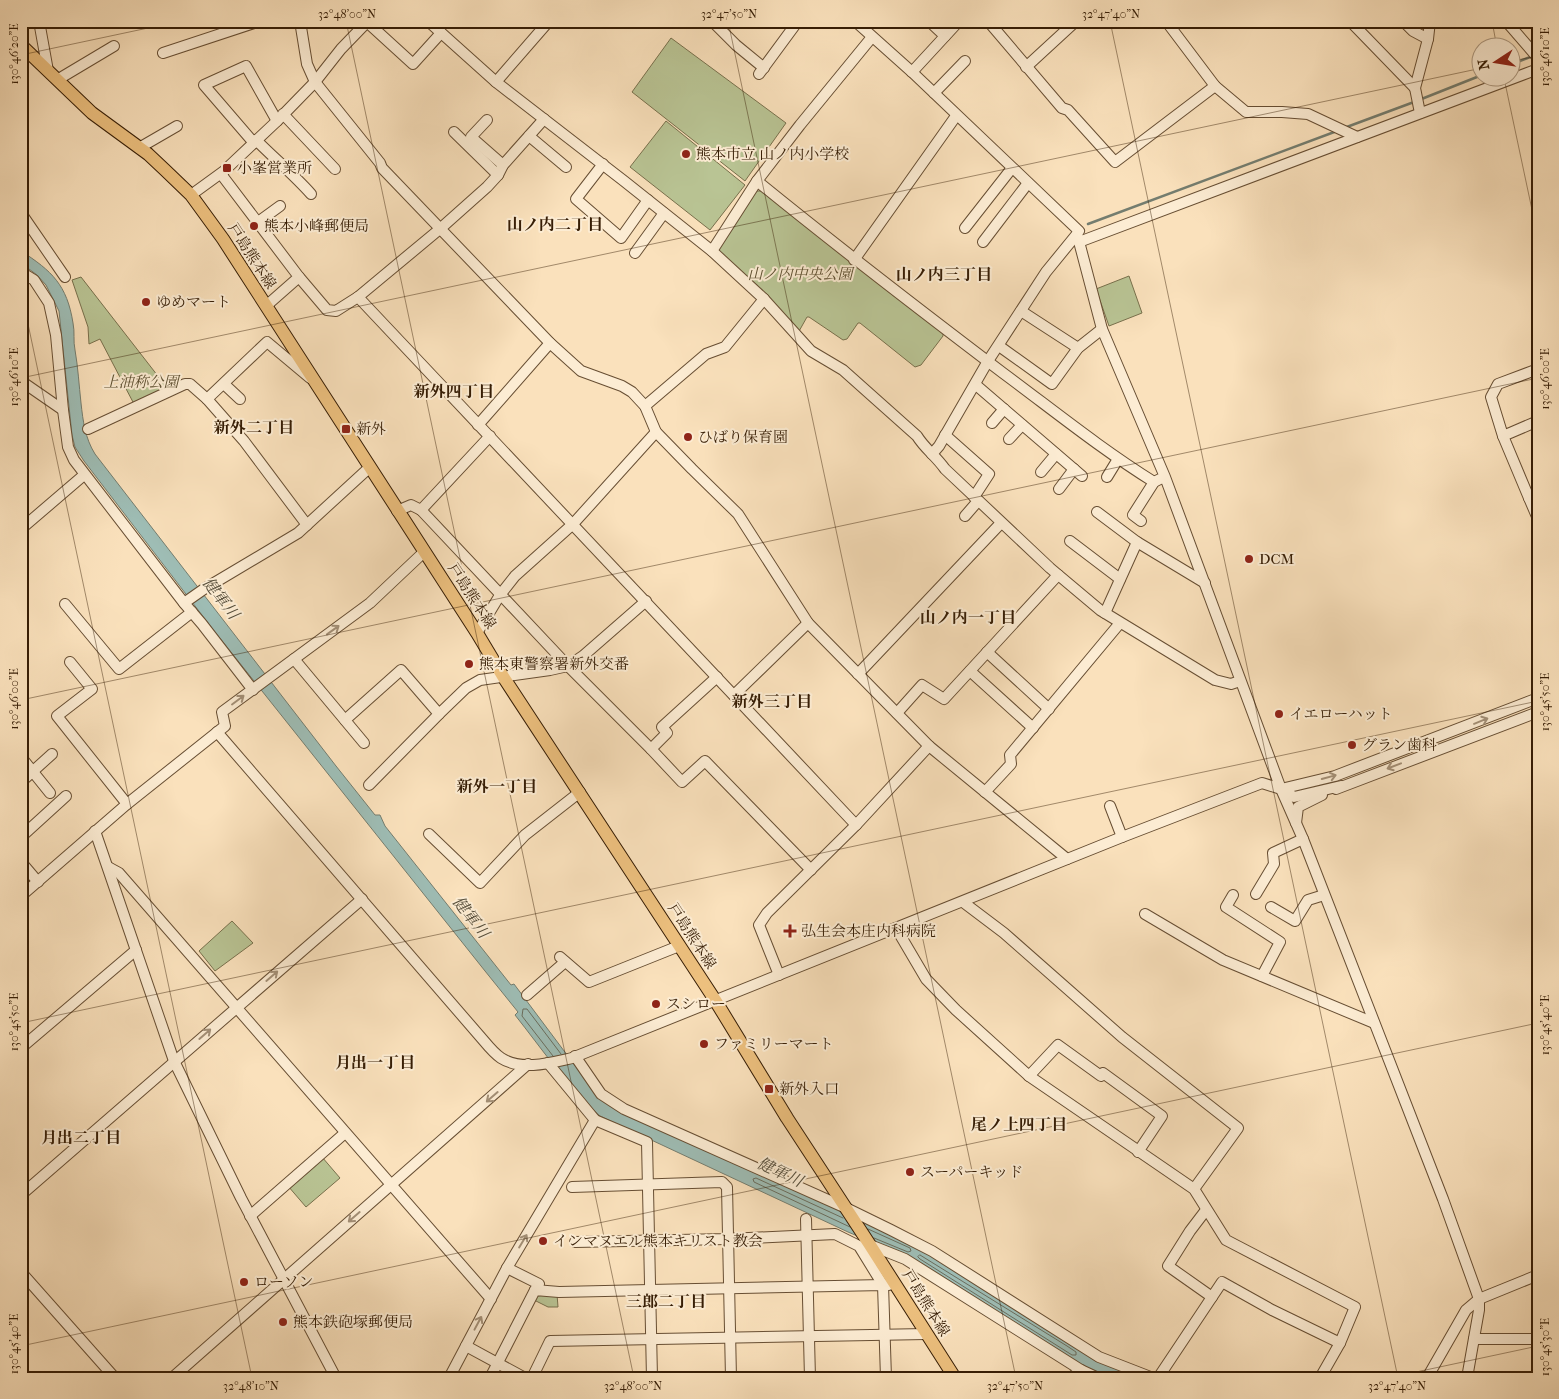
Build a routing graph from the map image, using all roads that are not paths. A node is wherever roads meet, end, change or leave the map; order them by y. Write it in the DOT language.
graph roads {
  1 [pos="39,21"];
  2 [pos="260,21"];
  3 [pos="300,21"];
  4 [pos="428,21"];
  5 [pos="549,21"];
  6 [pos="715,21"];
  7 [pos="798,21"];
  8 [pos="855,21"];
  9 [pos="929,21"];
  10 [pos="960,21"];
  11 [pos="988,21"];
  12 [pos="1076,21"];
  13 [pos="1166,21"];
  14 [pos="1350,21"];
  15 [pos="1403,21"];
  16 [pos="1430,21"];
  17 [pos="1506,21"];
  18 [pos="368,22"];
  19 [pos="441,33"];
  20 [pos="945,36"];
  21 [pos="872,37"];
  22 [pos="1428,39"];
  23 [pos="21,45"];
  24 [pos="114,46"];
  25 [pos="162,53"];
  26 [pos="1538,58"];
  27 [pos="965,61"];
  28 [pos="1026,67"];
  29 [pos="1538,69"];
  30 [pos="48,71"];
  31 [pos="912,72"];
  32 [pos="57,80"];
  33 [pos="315,82"];
  34 [pos="496,82"];
  35 [pos="1215,86"];
  36 [pos="1415,88"];
  37 [pos="934,93"];
  38 [pos="1420,113"];
  39 [pos="956,116"];
  40 [pos="280,118"];
  41 [pos="544,118"];
  42 [pos="487,120"];
  43 [pos="176,126"];
  44 [pos="454,132"];
  45 [pos="529,136"];
  46 [pos="1357,137"];
  47 [pos="255,141"];
  48 [pos="139,148"];
  49 [pos="603,164"];
  50 [pos="503,165"];
  51 [pos="566,167"];
  52 [pos="1012,168"];
  53 [pos="335,169"];
  54 [pos="221,174"];
  55 [pos="498,175"];
  56 [pos="758,181"];
  57 [pos="1028,183"];
  58 [pos="311,194"];
  59 [pos="191,195"];
  60 [pos="648,200"];
  61 [pos="280,206"];
  62 [pos="21,213"];
  63 [pos="664,213"];
  64 [pos="258,222"];
  65 [pos="441,228"];
  66 [pos="966,228"];
  67 [pos="1078,238"];
  68 [pos="983,242"];
  69 [pos="712,252"];
  70 [pos="635,253"];
  71 [pos="854,260"];
  72 [pos="21,272"];
  73 [pos="66,277"];
  74 [pos="299,277"];
  75 [pos="358,297"];
  76 [pos="764,299"];
  77 [pos="266,306"];
  78 [pos="1022,311"];
  79 [pos="1102,329"];
  80 [pos="550,343"];
  81 [pos="999,346"];
  82 [pos="1078,348"];
  83 [pos="988,361"];
  84 [pos="1538,369"];
  85 [pos="21,381"];
  86 [pos="314,382"];
  87 [pos="224,384"];
  88 [pos="976,385"];
  89 [pos="207,399"];
  90 [pos="240,399"];
  91 [pos="645,406"];
  92 [pos="1004,409"];
  93 [pos="63,410"];
  94 [pos="1538,422"];
  95 [pos="992,423"];
  96 [pos="478,425"];
  97 [pos="1022,425"];
  98 [pos="88,429"];
  99 [pos="656,432"];
  100 [pos="945,435"];
  101 [pos="490,436"];
  102 [pos="1503,436"];
  103 [pos="1009,439"];
  104 [pos="932,454"];
  105 [pos="1056,454"];
  106 [pos="1118,460"];
  107 [pos="370,468"];
  108 [pos="1041,472"];
  109 [pos="84,474"];
  110 [pos="1107,477"];
  111 [pos="1165,477"];
  112 [pos="1154,482"];
  113 [pos="1059,489"];
  114 [pos="1533,498"];
  115 [pos="976,499"];
  116 [pos="421,510"];
  117 [pos="397,511"];
  118 [pos="1097,512"];
  119 [pos="965,516"];
  120 [pos="1538,519"];
  121 [pos="1141,521"];
  122 [pos="573,524"];
  123 [pos="1001,524"];
  124 [pos="307,525"];
  125 [pos="21,529"];
  126 [pos="1070,541"];
  127 [pos="1136,542"];
  128 [pos="424,552"];
  129 [pos="1058,575"];
  130 [pos="1120,580"];
  131 [pos="1205,583"];
  132 [pos="501,594"];
  133 [pos="646,601"];
  134 [pos="185,602"];
  135 [pos="65,604"];
  136 [pos="192,612"];
  137 [pos="1105,613"];
  138 [pos="808,623"];
  139 [pos="1120,623"];
  140 [pos="477,633"];
  141 [pos="987,652"];
  142 [pos="294,659"];
  143 [pos="70,662"];
  144 [pos="568,666"];
  145 [pos="970,671"];
  146 [pos="858,674"];
  147 [pos="717,677"];
  148 [pos="504,678"];
  149 [pos="1240,680"];
  150 [pos="253,689"];
  151 [pos="734,695"];
  152 [pos="1538,698"];
  153 [pos="1048,709"];
  154 [pos="1538,712"];
  155 [pos="897,713"];
  156 [pos="439,714"];
  157 [pos="345,720"];
  158 [pos="1033,728"];
  159 [pos="221,729"];
  160 [pos="364,743"];
  161 [pos="929,746"];
  162 [pos="651,749"];
  163 [pos="52,754"];
  164 [pos="21,758"];
  165 [pos="33,771"];
  166 [pos="21,782"];
  167 [pos="369,785"];
  168 [pos="1341,786"];
  169 [pos="1281,789"];
  170 [pos="580,792"];
  171 [pos="985,792"];
  172 [pos="50,793"];
  173 [pos="66,796"];
  174 [pos="127,804"];
  175 [pos="1110,806"];
  176 [pos="1296,823"];
  177 [pos="856,825"];
  178 [pos="95,831"];
  179 [pos="429,834"];
  180 [pos="21,837"];
  181 [pos="1122,837"];
  182 [pos="1303,839"];
  183 [pos="1067,859"];
  184 [pos="21,862"];
  185 [pos="108,867"];
  186 [pos="811,870"];
  187 [pos="38,882"];
  188 [pos="1256,894"];
  189 [pos="1233,895"];
  190 [pos="1324,895"];
  191 [pos="21,896"];
  192 [pos="362,899"];
  193 [pos="963,902"];
  194 [pos="1271,907"];
  195 [pos="1145,914"];
  196 [pos="896,928"];
  197 [pos="679,946"];
  198 [pos="136,950"];
  199 [pos="778,975"];
  200 [pos="1262,976"];
  201 [pos="526,996"];
  202 [pos="715,1000"];
  203 [pos="236,1007"];
  204 [pos="1374,1023"];
  205 [pos="21,1048"];
  206 [pos="573,1057"];
  207 [pos="174,1061"];
  208 [pos="549,1063"];
  209 [pos="528,1064"];
  210 [pos="1030,1076"];
  211 [pos="595,1120"];
  212 [pos="345,1133"];
  213 [pos="1138,1152"];
  214 [pos="391,1185"];
  215 [pos="648,1185"];
  216 [pos="572,1187"];
  217 [pos="1194,1189"];
  218 [pos="21,1195"];
  219 [pos="846,1208"];
  220 [pos="1206,1210"];
  221 [pos="250,1216"];
  222 [pos="806,1219"];
  223 [pos="806,1236"];
  224 [pos="728,1239"];
  225 [pos="649,1241"];
  226 [pos="575,1242"];
  227 [pos="870,1244"];
  228 [pos="507,1268"];
  229 [pos="21,1272"];
  230 [pos="1538,1275"];
  231 [pos="283,1278"];
  232 [pos="889,1285"];
  233 [pos="808,1286"];
  234 [pos="729,1288"];
  235 [pos="536,1290"];
  236 [pos="650,1290"];
  237 [pos="1212,1297"];
  238 [pos="491,1299"];
  239 [pos="1478,1299"];
  240 [pos="926,1334"];
  241 [pos="885,1335"];
  242 [pos="809,1336"];
  243 [pos="730,1338"];
  244 [pos="1538,1338"];
  245 [pos="651,1340"];
  246 [pos="1474,1340"];
  247 [pos="1340,1343"];
  248 [pos="466,1346"];
  249 [pos="497,1363"];
  250 [pos="1081,1370"];
  251 [pos="1096,1377"];
  252 [pos="115,1378"];
  253 [pos="172,1378"];
  254 [pos="336,1378"];
  255 [pos="449,1378"];
  256 [pos="490,1378"];
  257 [pos="525,1378"];
  258 [pos="532,1378"];
  259 [pos="652,1378"];
  260 [pos="732,1378"];
  261 [pos="810,1378"];
  262 [pos="886,1378"];
  263 [pos="955,1378"];
  264 [pos="1070,1378"];
  265 [pos="1154,1378"];
  266 [pos="1158,1378"];
  267 [pos="1320,1378"];
  268 [pos="1427,1378"];
  269 [pos="1467,1378"];
  1 -- 30 [label="street"];
  2 -- 25 [label="street"];
  3 -- 33 [label="street"];
  4 -- 19 [label="street"];
  5 -- 34 [label="street"];
  6 -- 7 [label="street"];
  8 -- 21 [label="street"];
  9 -- 20 [label="street"];
  10 -- 20 [label="street"];
  11 -- 28 [label="street"];
  12 -- 28 [label="street"];
  13 -- 35 [label="street"];
  14 -- 36 [label="street"];
  15 -- 22 [label="street"];
  16 -- 22 [label="street"];
  17 -- 26 [label="street"];
  18 -- 19 [label="street"];
  18 -- 33 [label="street"];
  19 -- 34 [label="street"];
  20 -- 31 [label="street"];
  21 -- 31 [label="street"];
  21 -- 56 [label="street"];
  22 -- 36 [label="street"];
  23 -- 30 [label="main road, 戸島熊本線"];
  24 -- 32 [label="street"];
  27 -- 37 [label="street"];
  28 -- 35 [label="street"];
  29 -- 38 [label="street"];
  30 -- 32 [label="main road, 戸島熊本線"];
  31 -- 37 [label="street"];
  32 -- 48 [label="main road, 戸島熊本線"];
  33 -- 40 [label="street"];
  33 -- 65 [label="street"];
  34 -- 41 [label="street"];
  35 -- 46 [label="street"];
  36 -- 38 [label="street"];
  37 -- 39 [label="street"];
  38 -- 46 [label="street"];
  39 -- 52 [label="street"];
  39 -- 71 [label="street"];
  40 -- 47 [label="street"];
  40 -- 47 [label="street"];
  40 -- 53 [label="street"];
  41 -- 45 [label="street"];
  41 -- 49 [label="street"];
  42 -- 50 [label="street"];
  43 -- 48 [label="street"];
  44 -- 55 [label="street"];
  45 -- 50 [label="street"];
  45 -- 51 [label="street"];
  46 -- 67 [label="street"];
  47 -- 54 [label="street"];
  47 -- 58 [label="street"];
  48 -- 59 [label="main road, 戸島熊本線"];
  49 -- 60 [label="street"];
  49 -- 60 [label="street"];
  50 -- 55 [label="street"];
  52 -- 57 [label="street"];
  52 -- 66 [label="street"];
  54 -- 59 [label="street"];
  54 -- 64 [label="street"];
  55 -- 65 [label="street"];
  56 -- 69 [label="street"];
  56 -- 71 [label="street"];
  57 -- 67 [label="street"];
  57 -- 68 [label="street"];
  59 -- 77 [label="main road, 戸島熊本線"];
  60 -- 63 [label="street"];
  61 -- 64 [label="street"];
  62 -- 73 [label="street"];
  63 -- 69 [label="street"];
  63 -- 70 [label="street"];
  64 -- 74 [label="street"];
  65 -- 75 [label="street"];
  65 -- 80 [label="street"];
  67 -- 78 [label="street"];
  67 -- 79 [label="street"];
  69 -- 76 [label="street"];
  71 -- 83 [label="street"];
  72 -- 93 [label="street"];
  74 -- 75 [label="street"];
  74 -- 77 [label="street"];
  75 -- 96 [label="street"];
  76 -- 91 [label="street"];
  76 -- 104 [label="street"];
  77 -- 86 [label="main road, 戸島熊本線"];
  78 -- 81 [label="street"];
  78 -- 82 [label="street"];
  79 -- 82 [label="street"];
  79 -- 111 [label="street"];
  80 -- 91 [label="street"];
  80 -- 96 [label="street"];
  81 -- 82 [label="street"];
  81 -- 83 [label="street"];
  83 -- 88 [label="street"];
  83 -- 106 [label="street"];
  84 -- 102 [label="street"];
  85 -- 93 [label="street"];
  86 -- 87 [label="street"];
  86 -- 107 [label="main road, 戸島熊本線"];
  87 -- 89 [label="street"];
  87 -- 90 [label="street"];
  88 -- 92 [label="street"];
  88 -- 100 [label="street"];
  89 -- 98 [label="street"];
  89 -- 124 [label="street"];
  91 -- 99 [label="street"];
  92 -- 95 [label="street"];
  92 -- 97 [label="street"];
  93 -- 109 [label="street"];
  94 -- 102 [label="street"];
  96 -- 101 [label="street"];
  97 -- 103 [label="street"];
  97 -- 105 [label="street"];
  99 -- 122 [label="street"];
  99 -- 138 [label="street"];
  100 -- 104 [label="street"];
  100 -- 115 [label="street"];
  101 -- 116 [label="street"];
  101 -- 122 [label="street"];
  102 -- 114 [label="street"];
  104 -- 115 [label="street"];
  105 -- 108 [label="street"];
  105 -- 113 [label="street"];
  106 -- 110 [label="street"];
  106 -- 112 [label="street"];
  107 -- 117 [label="main road, 戸島熊本線"];
  107 -- 124 [label="street"];
  109 -- 125 [label="street"];
  109 -- 134 [label="street"];
  111 -- 112 [label="street"];
  111 -- 131 [label="street"];
  112 -- 121 [label="street"];
  114 -- 120 [label="street"];
  115 -- 119 [label="street"];
  115 -- 123 [label="street"];
  116 -- 117 [label="street"];
  116 -- 132 [label="street"];
  117 -- 128 [label="main road, 戸島熊本線"];
  118 -- 127 [label="street"];
  122 -- 132 [label="street"];
  122 -- 133 [label="street"];
  123 -- 129 [label="street"];
  123 -- 146 [label="street"];
  124 -- 134 [label="street"];
  126 -- 130 [label="street"];
  127 -- 130 [label="street"];
  127 -- 131 [label="street"];
  128 -- 140 [label="main road, 戸島熊本線"];
  142 -- 128 [label="street, one-way"];
  129 -- 137 [label="street"];
  129 -- 141 [label="street"];
  130 -- 137 [label="street"];
  131 -- 149 [label="street"];
  132 -- 140 [label="street"];
  132 -- 144 [label="street"];
  133 -- 144 [label="street"];
  133 -- 147 [label="street"];
  134 -- 136 [label="street"];
  135 -- 136 [label="street"];
  136 -- 150 [label="street"];
  137 -- 139 [label="street"];
  138 -- 146 [label="street"];
  138 -- 151 [label="street"];
  139 -- 149 [label="street"];
  139 -- 153 [label="street"];
  140 -- 148 [label="main road, 戸島熊本線"];
  141 -- 145 [label="street"];
  141 -- 153 [label="street"];
  142 -- 150 [label="street"];
  142 -- 157 [label="street"];
  143 -- 174 [label="street"];
  144 -- 148 [label="street"];
  144 -- 162 [label="street"];
  145 -- 155 [label="street"];
  145 -- 158 [label="street"];
  146 -- 155 [label="street"];
  147 -- 151 [label="street"];
  147 -- 162 [label="street"];
  148 -- 156 [label="street"];
  148 -- 170 [label="main road, 戸島熊本線"];
  149 -- 169 [label="street"];
  159 -- 150 [label="street, one-way"];
  151 -- 177 [label="street"];
  169 -- 152 [label="street, one-way"];
  153 -- 158 [label="street"];
  154 -- 168 [label="street, one-way"];
  155 -- 161 [label="street"];
  156 -- 157 [label="street"];
  156 -- 167 [label="street"];
  157 -- 160 [label="street"];
  158 -- 171 [label="street"];
  159 -- 174 [label="street"];
  159 -- 192 [label="street"];
  161 -- 171 [label="street"];
  161 -- 177 [label="street"];
  162 -- 186 [label="street"];
  163 -- 165 [label="street"];
  164 -- 165 [label="street"];
  165 -- 166 [label="street"];
  165 -- 172 [label="street"];
  168 -- 169 [label="street"];
  168 -- 176 [label="street"];
  169 -- 176 [label="street"];
  169 -- 181 [label="street"];
  170 -- 179 [label="street"];
  170 -- 197 [label="main road, 戸島熊本線"];
  171 -- 183 [label="street"];
  173 -- 180 [label="street"];
  174 -- 178 [label="street"];
  175 -- 181 [label="street"];
  176 -- 182 [label="street"];
  177 -- 186 [label="street"];
  178 -- 185 [label="street"];
  178 -- 187 [label="street"];
  181 -- 183 [label="street"];
  182 -- 188 [label="street"];
  182 -- 190 [label="street"];
  183 -- 193 [label="street"];
  184 -- 187 [label="street"];
  185 -- 198 [label="street"];
  185 -- 203 [label="street"];
  186 -- 199 [label="street"];
  187 -- 191 [label="street"];
  189 -- 200 [label="street"];
  190 -- 194 [label="street"];
  190 -- 204 [label="street"];
  203 -- 192 [label="street, one-way"];
  192 -- 209 [label="street"];
  193 -- 196 [label="street"];
  193 -- 217 [label="street"];
  195 -- 200 [label="street"];
  196 -- 199 [label="street"];
  196 -- 210 [label="street"];
  197 -- 201 [label="street"];
  197 -- 202 [label="main road, 戸島熊本線"];
  198 -- 205 [label="street"];
  198 -- 207 [label="street"];
  199 -- 202 [label="street"];
  200 -- 204 [label="street"];
  202 -- 206 [label="street"];
  202 -- 219 [label="main road, 戸島熊本線"];
  207 -- 203 [label="street, one-way"];
  203 -- 212 [label="street"];
  204 -- 239 [label="street"];
  206 -- 208 [label="street"];
  206 -- 219 [label="street"];
  207 -- 218 [label="street"];
  207 -- 221 [label="street"];
  208 -- 209 [label="street"];
  208 -- 211 [label="street"];
  209 -- 214 [label="street, one-way"];
  210 -- 213 [label="street"];
  210 -- 213 [label="street"];
  211 -- 215 [label="street"];
  228 -- 211 [label="street, one-way"];
  212 -- 214 [label="street"];
  212 -- 221 [label="street"];
  213 -- 217 [label="street"];
  214 -- 231 [label="street, one-way"];
  214 -- 238 [label="street"];
  215 -- 216 [label="street"];
  215 -- 224 [label="street"];
  215 -- 225 [label="street"];
  217 -- 220 [label="street"];
  219 -- 227 [label="main road, 戸島熊本線"];
  219 -- 265 [label="street"];
  220 -- 237 [label="street"];
  220 -- 247 [label="street"];
  221 -- 231 [label="street"];
  222 -- 223 [label="street"];
  223 -- 224 [label="street"];
  223 -- 232 [label="street"];
  223 -- 233 [label="street"];
  224 -- 225 [label="street"];
  224 -- 234 [label="street"];
  225 -- 226 [label="street"];
  225 -- 236 [label="street"];
  227 -- 232 [label="main road, 戸島熊本線"];
  227 -- 250 [label="street"];
  228 -- 235 [label="street"];
  228 -- 238 [label="street"];
  229 -- 252 [label="street"];
  230 -- 239 [label="street"];
  231 -- 253 [label="street"];
  231 -- 254 [label="street"];
  232 -- 233 [label="street"];
  232 -- 240 [label="main road, 戸島熊本線"];
  232 -- 241 [label="street"];
  233 -- 234 [label="street"];
  233 -- 242 [label="street"];
  234 -- 236 [label="street"];
  234 -- 243 [label="street"];
  235 -- 236 [label="street"];
  235 -- 249 [label="street"];
  236 -- 245 [label="street"];
  237 -- 247 [label="street"];
  237 -- 266 [label="street"];
  248 -- 238 [label="street, one-way"];
  239 -- 246 [label="street"];
  239 -- 268 [label="street"];
  240 -- 241 [label="street"];
  240 -- 263 [label="main road, 戸島熊本線"];
  241 -- 242 [label="street"];
  241 -- 262 [label="street"];
  242 -- 243 [label="street"];
  242 -- 261 [label="street"];
  243 -- 245 [label="street"];
  243 -- 260 [label="street"];
  244 -- 246 [label="street"];
  245 -- 258 [label="street"];
  245 -- 259 [label="street"];
  246 -- 269 [label="street"];
  247 -- 267 [label="street"];
  248 -- 249 [label="street"];
  248 -- 255 [label="street"];
  249 -- 256 [label="street"];
  249 -- 257 [label="street"];
  250 -- 251 [label="street"];
  250 -- 264 [label="street"];
}
